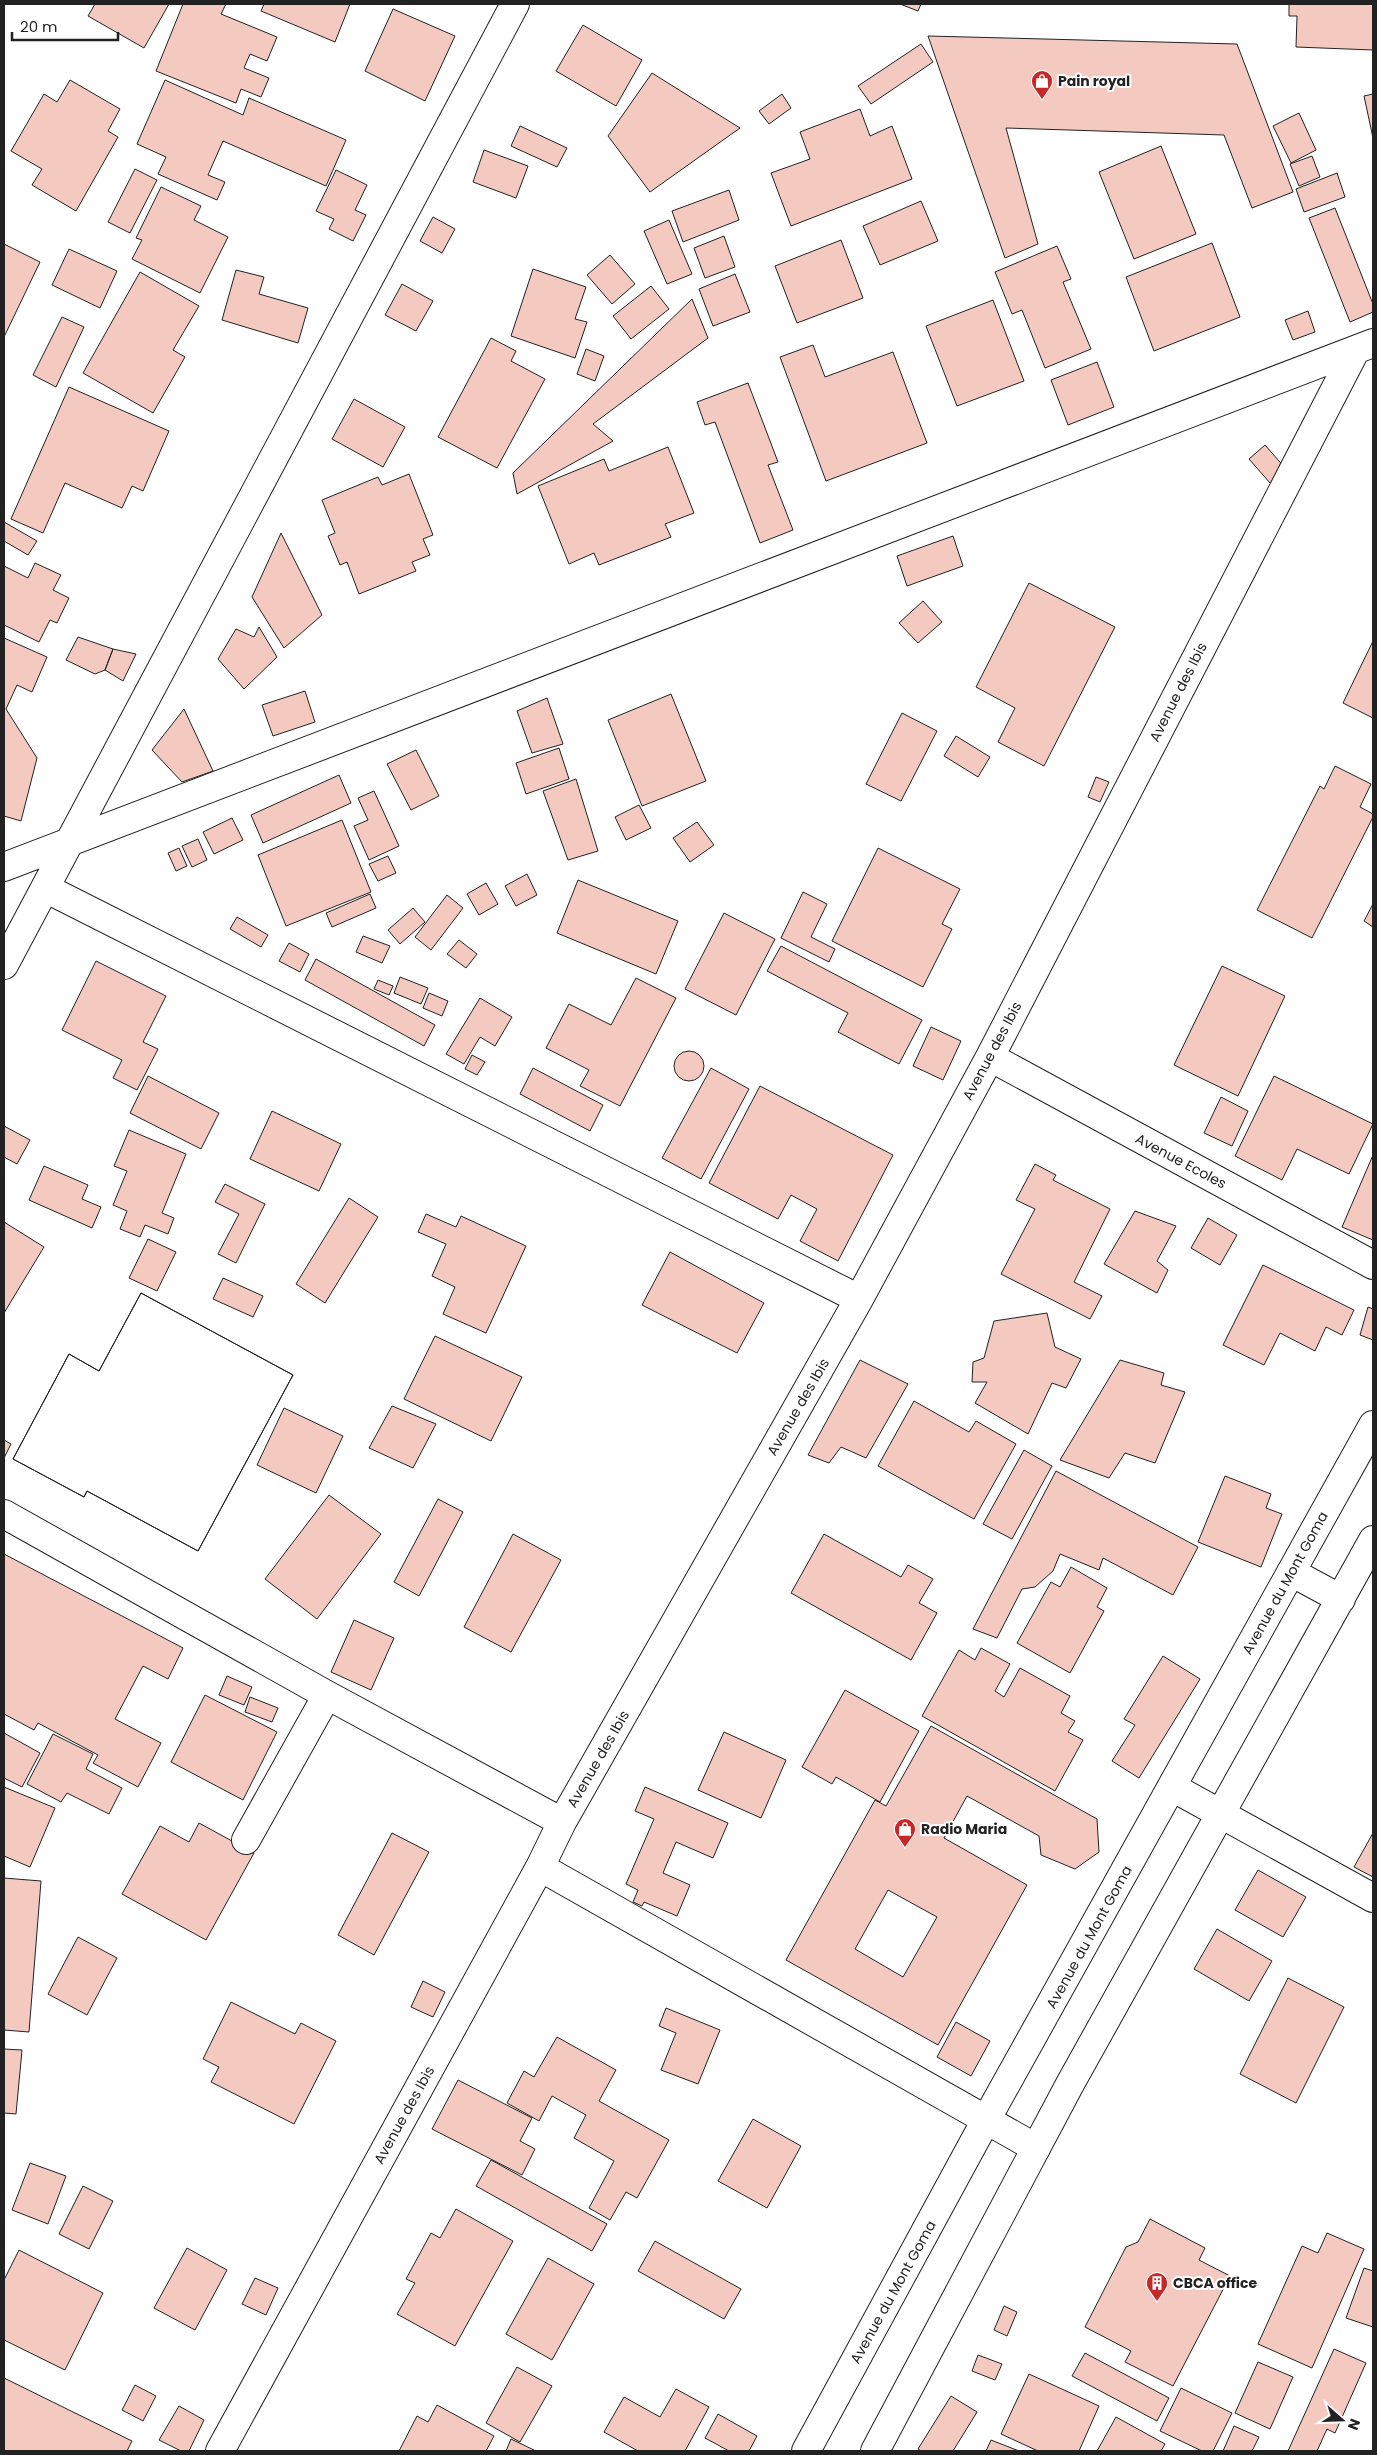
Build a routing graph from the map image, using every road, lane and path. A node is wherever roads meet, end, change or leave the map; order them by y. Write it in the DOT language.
graph roads {
  1 [pos="513,4"];
  2 [pos="1364,347"];
  3 [pos="71,841"];
  4 [pos="4,866"];
  5 [pos="45,888"];
  6 [pos="4,965"];
  7 [pos="990,1057"];
  8 [pos="1373,1265"];
  9 [pos="860,1300"];
  10 [pos="1373,1425"];
  11 [pos="4,1514"];
  12 [pos="1373,1540"];
  13 [pos="1291,1572"];
  14 [pos="1341,1599"];
  15 [pos="327,1695"];
  16 [pos="1172,1787"];
  17 [pos="1222,1815"];
  18 [pos="562,1822"];
  19 [pos="246,1840"];
  20 [pos="540,1867"];
  21 [pos="1373,1898"];
  22 [pos="986,2120"];
  23 [pos="1036,2148"];
  24 [pos="220,2451"];
  25 [pos="806,2451"];
  26 [pos="875,2451"];
  1 -- 3 [label="street"];
  2 -- 3 [label="street"];
  2 -- 7 [label="street, Avenue des Ibis"];
  3 -- 4 [label="street"];
  3 -- 5 [label="street"];
  5 -- 6 [label="street"];
  5 -- 9 [label="street"];
  7 -- 8 [label="street, Avenue Ecoles"];
  7 -- 9 [label="street, Avenue des Ibis"];
  9 -- 18 [label="street, Avenue des Ibis"];
  10 -- 13 [label="street, Avenue du Mont Goma"];
  11 -- 15 [label="street"];
  12 -- 14 [label="street"];
  13 -- 14 [label="street"];
  13 -- 16 [label="street, Avenue du Mont Goma"];
  14 -- 17 [label="street"];
  15 -- 18 [label="street"];
  15 -- 19 [label="street"];
  16 -- 17 [label="street"];
  16 -- 22 [label="street, Avenue du Mont Goma"];
  17 -- 21 [label="street"];
  17 -- 23 [label="street"];
  18 -- 20 [label="street, Avenue des Ibis"];
  20 -- 22 [label="street"];
  20 -- 24 [label="street, Avenue des Ibis"];
  22 -- 23 [label="street"];
  22 -- 25 [label="street, Avenue du Mont Goma"];
  23 -- 26 [label="street"];
}
